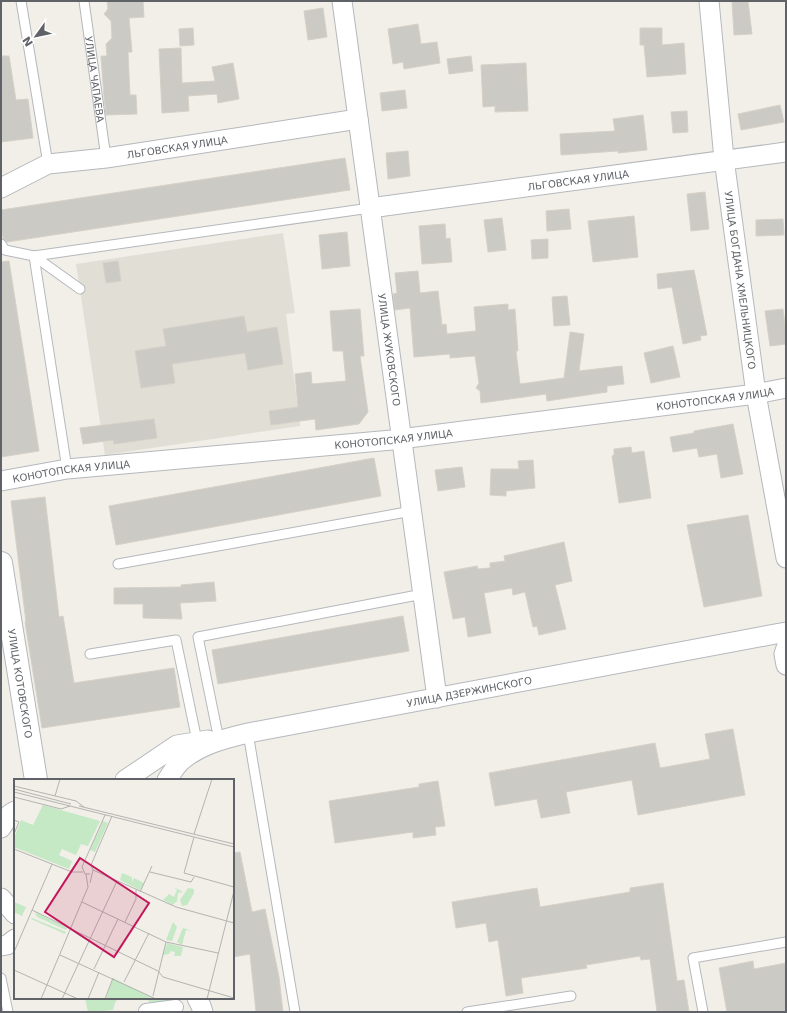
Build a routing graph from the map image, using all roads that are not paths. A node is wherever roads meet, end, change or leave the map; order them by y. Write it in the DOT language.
graph roads {
  1 [pos="21,1"];
  2 [pos="84,1"];
  3 [pos="342,1"];
  4 [pos="709,1"];
  5 [pos="358,120"];
  6 [pos="786,152"];
  7 [pos="106,158"];
  8 [pos="724,159"];
  9 [pos="48,164"];
  10 [pos="1,188"];
  11 [pos="370,208"];
  12 [pos="1,244"];
  13 [pos="34,256"];
  14 [pos="80,289"];
  15 [pos="786,388"];
  16 [pos="756,394"];
  17 [pos="402,438"];
  18 [pos="67,469"];
  19 [pos="1,481"];
  20 [pos="412,511"];
  21 [pos="786,558"];
  22 [pos="1,563"];
  23 [pos="118,564"];
  24 [pos="423,594"];
  25 [pos="5,615"];
  26 [pos="786,632"];
  27 [pos="786,648"];
  28 [pos="90,654"];
  29 [pos="786,665"];
  30 [pos="437,698"];
  31 [pos="248,733"];
  32 [pos="206,742"];
  33 [pos="36,779"];
  34 [pos="126,779"];
  35 [pos="168,779"];
  36 [pos="14,812"];
  37 [pos="1,828"];
  38 [pos="1,898"];
  39 [pos="14,913"];
  40 [pos="14,940"];
  41 [pos="786,942"];
  42 [pos="1,946"];
  43 [pos="1,978"];
  44 [pos="571,996"];
  45 [pos="198,999"];
  46 [pos="176,1007"];
  47 [pos="8,1012"];
  48 [pos="146,1012"];
  49 [pos="203,1012"];
  50 [pos="295,1012"];
  51 [pos="467,1012"];
  52 [pos="703,1012"];
  1 -- 9 [label="lane"];
  2 -- 7 [label="lane, УЛИЦА ЧАПАЕВА"];
  3 -- 5 [label="street, УЛИЦА ЖУКОВСКОГО"];
  4 -- 8 [label="street, УЛИЦА БОГДАНА ХМЕЛЬНИЦКОГО"];
  5 -- 7 [label="street, ЛЬГОВСКАЯ УЛИЦА"];
  5 -- 11 [label="street, УЛИЦА ЖУКОВСКОГО"];
  6 -- 8 [label="street, ЛЬГОВСКАЯ УЛИЦА"];
  7 -- 9 [label="street, ЛЬГОВСКАЯ УЛИЦА"];
  8 -- 11 [label="street, ЛЬГОВСКАЯ УЛИЦА"];
  8 -- 16 [label="street, УЛИЦА БОГДАНА ХМЕЛЬНИЦКОГО"];
  9 -- 10 [label="street, ЛЬГОВСКАЯ УЛИЦА"];
  11 -- 13 [label="lane"];
  11 -- 17 [label="street, УЛИЦА ЖУКОВСКОГО"];
  12 -- 13 [label="lane"];
  13 -- 14 [label="lane"];
  13 -- 18 [label="lane"];
  15 -- 16 [label="street, КОНОТОПСКАЯ УЛИЦА"];
  16 -- 17 [label="street, КОНОТОПСКАЯ УЛИЦА"];
  16 -- 21 [label="street, УЛИЦА БОГДАНА ХМЕЛЬНИЦКОГО"];
  17 -- 18 [label="street, КОНОТОПСКАЯ УЛИЦА"];
  17 -- 20 [label="street, УЛИЦА ЖУКОВСКОГО"];
  18 -- 19 [label="street, КОНОТОПСКАЯ УЛИЦА"];
  20 -- 23 [label="lane"];
  20 -- 24 [label="street, УЛИЦА ЖУКОВСКОГО"];
  22 -- 25 [label="street, УЛИЦА КОТОВСКОГО"];
  24 -- 30 [label="street, УЛИЦА ЖУКОВСКОГО"];
  24 -- 32 [label="lane"];
  25 -- 33 [label="street, УЛИЦА КОТОВСКОГО"];
  26 -- 30 [label="street, УЛИЦА ДЗЕРЖИНСКОГО"];
  27 -- 29 [label="street"];
  28 -- 32 [label="lane"];
  30 -- 31 [label="street, УЛИЦА ДЗЕРЖИНСКОГО"];
  31 -- 32 [label="street, УЛИЦА ДЗЕРЖИНСКОГО"];
  31 -- 50 [label="lane"];
  32 -- 34 [label="street"];
  32 -- 35 [label="street, УЛИЦА ДЗЕРЖИНСКОГО"];
  36 -- 37 [label="street"];
  38 -- 39 [label="street"];
  40 -- 42 [label="street"];
  41 -- 52 [label="lane"];
  43 -- 47 [label="lane"];
  44 -- 51 [label="lane"];
  45 -- 49 [label="street"];
  46 -- 48 [label="street"];
}
